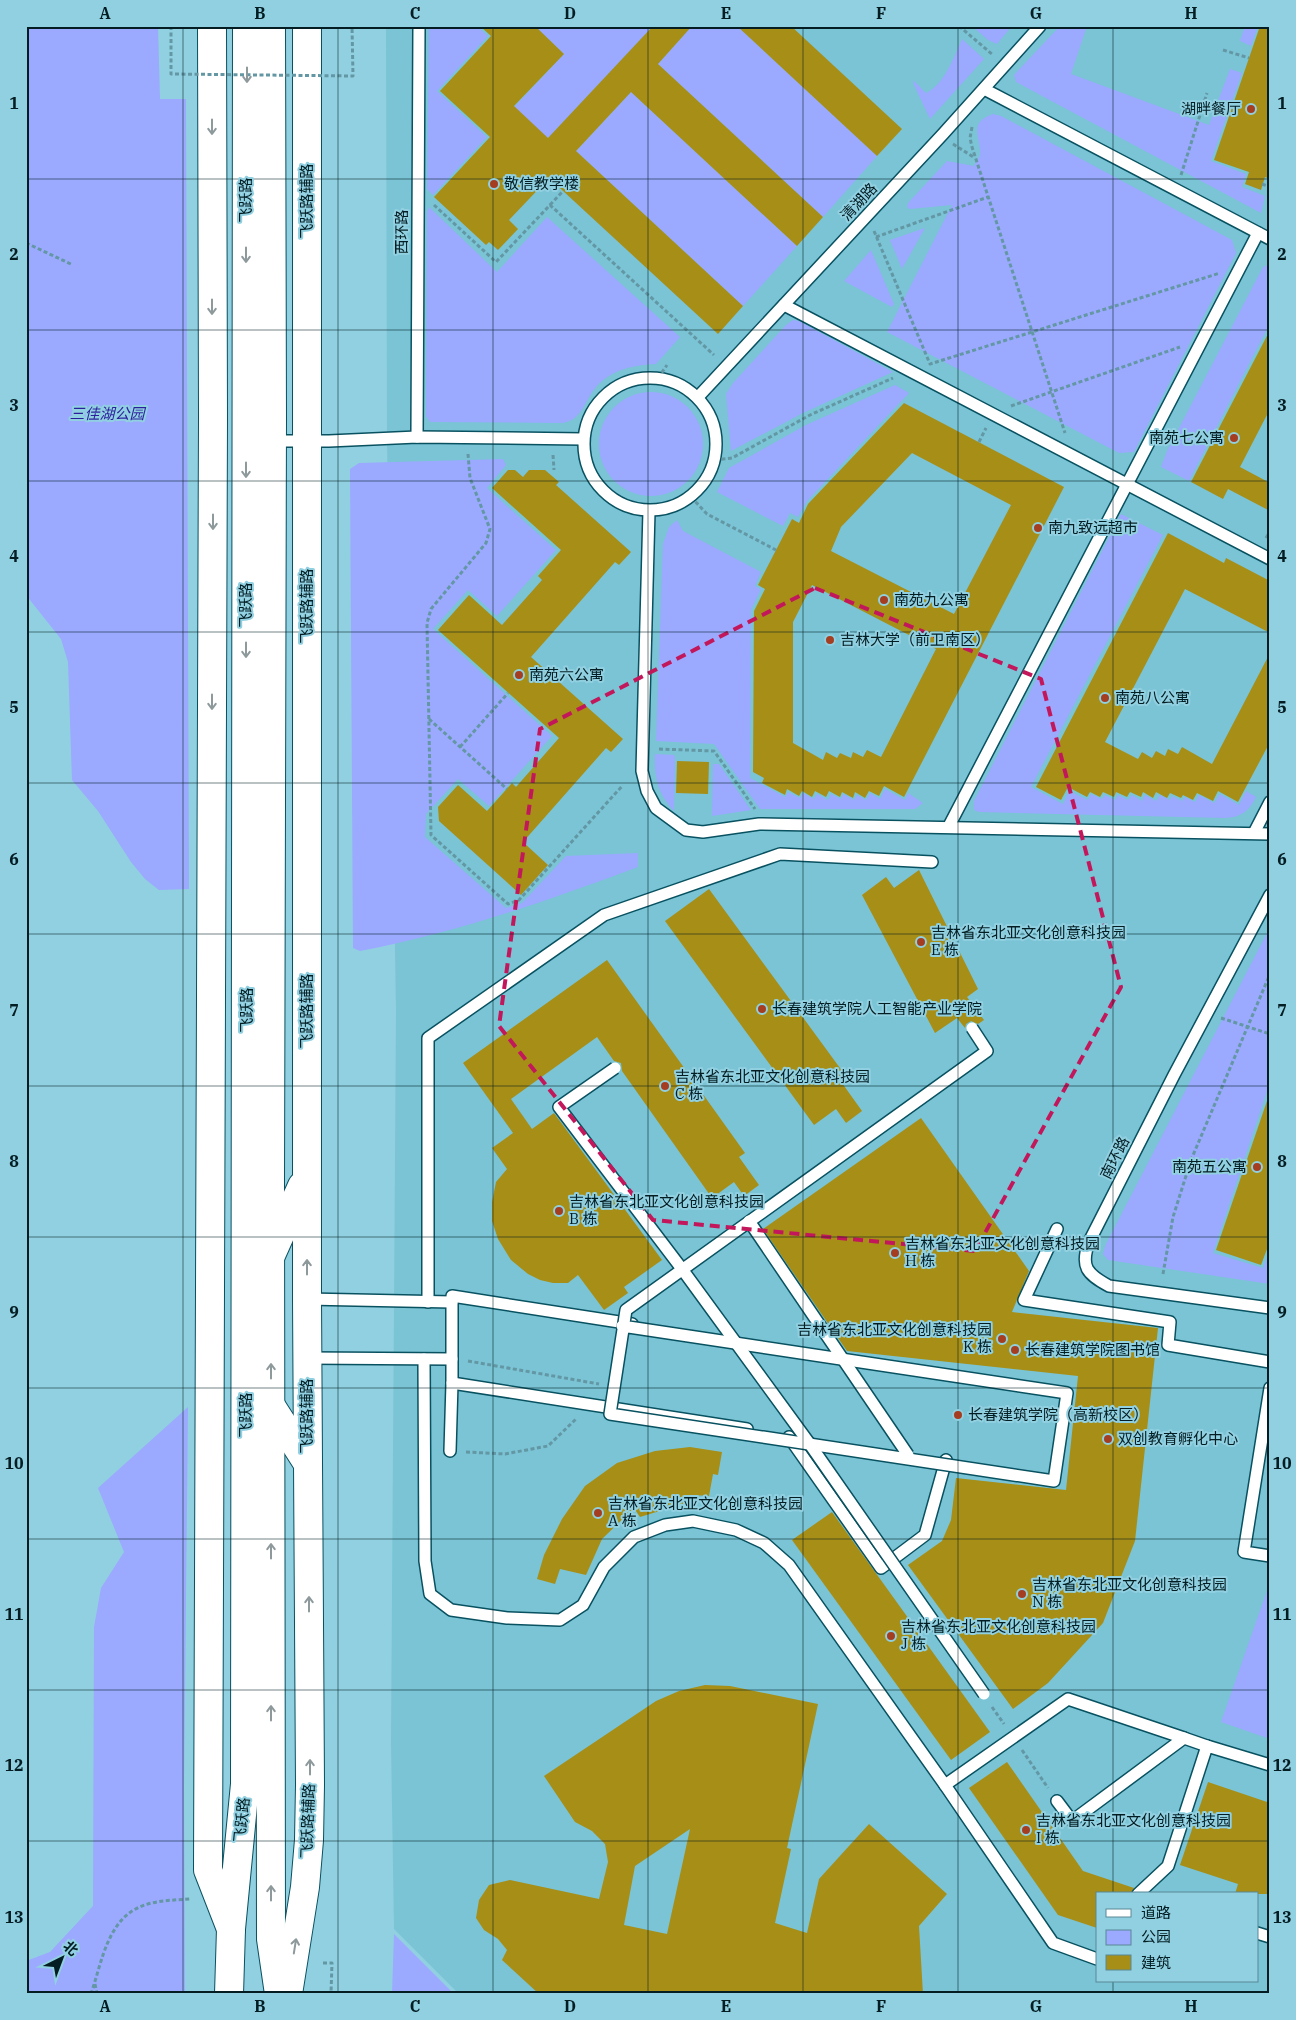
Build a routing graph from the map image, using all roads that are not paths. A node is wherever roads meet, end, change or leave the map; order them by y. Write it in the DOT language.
graph roads {
  1 [pos="212,26"];
  2 [pos="247,26"];
  3 [pos="270,26"];
  4 [pos="307,26"];
  5 [pos="419,26"];
  6 [pos="1040,26"];
  7 [pos="984,89"];
  8 [pos="1258,233"];
  9 [pos="1270,240"];
  10 [pos="784,305"];
  11 [pos="698,398"];
  12 [pos="418,438"];
  13 [pos="583,439"];
  14 [pos="259,441"];
  15 [pos="307,441"];
  16 [pos="1127,483"];
  17 [pos="649,511"];
  18 [pos="1270,559"];
  19 [pos="1270,802"];
  20 [pos="949,826"];
  21 [pos="1254,833"];
  22 [pos="1270,834"];
  23 [pos="932,862"];
  24 [pos="1270,895"];
  25 [pos="972,1028"];
  26 [pos="615,1068"];
  27 [pos="306,1176"];
  28 [pos="749,1221"];
  29 [pos="1057,1229"];
  30 [pos="271,1255"];
  31 [pos="682,1269"];
  32 [pos="307,1299"];
  33 [pos="428,1302"];
  34 [pos="452,1302"];
  35 [pos="1270,1308"];
  36 [pos="622,1326"];
  37 [pos="735,1342"];
  38 [pos="307,1358"];
  39 [pos="424,1358"];
  40 [pos="452,1359"];
  41 [pos="843,1359"];
  42 [pos="1270,1362"];
  43 [pos="452,1382"];
  44 [pos="1270,1388"];
  45 [pos="271,1406"];
  46 [pos="788,1436"];
  47 [pos="809,1444"];
  48 [pos="450,1451"];
  49 [pos="908,1454"];
  50 [pos="946,1460"];
  51 [pos="308,1464"];
  52 [pos="1270,1556"];
  53 [pos="984,1694"];
  54 [pos="1184,1738"];
  55 [pos="1206,1746"];
  56 [pos="1270,1765"];
  57 [pos="945,1785"];
  58 [pos="1057,1801"];
  59 [pos="1141,1892"];
  60 [pos="231,1929"];
  61 [pos="1258,1933"];
  62 [pos="1270,1937"];
  63 [pos="1096,1959"];
  64 [pos="229,1994"];
  65 [pos="279,1994"];
  66 [pos="288,1994"];
  1 -- 60 [label="street, one-way"];
  2 -- 14 [label="street, 飞跃路, one-way"];
  3 -- 14 [label="street, 飞跃路"];
  4 -- 15 [label="street, 飞跃路辅路"];
  5 -- 12 [label="lane, 西环路"];
  6 -- 7 [label="lane, 清湖路"];
  7 -- 8 [label="lane"];
  7 -- 10 [label="lane, 清湖路"];
  8 -- 9 [label="lane"];
  8 -- 16 [label="lane"];
  10 -- 11 [label="lane, 清湖路"];
  10 -- 16 [label="lane"];
  11 -- 13 [label="lane"];
  11 -- 17 [label="lane"];
  12 -- 13 [label="lane"];
  12 -- 15 [label="lane"];
  13 -- 17 [label="lane"];
  14 -- 15 [label="lane"];
  14 -- 30 [label="street, 飞跃路"];
  14 -- 60 [label="street, 飞跃路, one-way"];
  15 -- 27 [label="street, 飞跃路辅路"];
  16 -- 18 [label="lane"];
  16 -- 20 [label="lane"];
  17 -- 20 [label="lane"];
  19 -- 21 [label="lane"];
  20 -- 21 [label="lane"];
  21 -- 22 [label="lane"];
  23 -- 33 [label="lane"];
  24 -- 35 [label="lane, 南环路"];
  25 -- 28 [label="lane, bridge"];
  26 -- 31 [label="lane, bridge"];
  27 -- 30 [label="street"];
  32 -- 27 [label="street, 飞跃路辅路, one-way"];
  28 -- 31 [label="lane, bridge"];
  28 -- 41 [label="lane, bridge"];
  29 -- 42 [label="lane"];
  45 -- 30 [label="street, 飞跃路, one-way"];
  31 -- 36 [label="lane, bridge"];
  31 -- 37 [label="lane, bridge"];
  32 -- 33 [label="lane"];
  32 -- 38 [label="street, 飞跃路辅路"];
  33 -- 34 [label="lane"];
  34 -- 40 [label="lane"];
  34 -- 50 [label="lane"];
  36 -- 37 [label="lane, bridge"];
  36 -- 47 [label="lane, bridge"];
  37 -- 41 [label="lane, bridge"];
  37 -- 47 [label="lane, bridge"];
  38 -- 39 [label="lane"];
  38 -- 51 [label="street, 飞跃路辅路"];
  39 -- 40 [label="lane"];
  39 -- 57 [label="lane"];
  40 -- 43 [label="lane"];
  41 -- 47 [label="lane, bridge"];
  41 -- 49 [label="lane, bridge"];
  43 -- 46 [label="lane"];
  43 -- 48 [label="lane"];
  44 -- 52 [label="lane"];
  45 -- 51 [label="street"];
  65 -- 45 [label="street, 飞跃路, one-way"];
  46 -- 49 [label="lane"];
  46 -- 50 [label="lane"];
  47 -- 53 [label="lane, bridge"];
  49 -- 50 [label="lane"];
  66 -- 51 [label="street, 飞跃路辅路, one-way"];
  54 -- 55 [label="lane"];
  54 -- 57 [label="lane"];
  54 -- 58 [label="lane"];
  55 -- 56 [label="lane"];
  55 -- 59 [label="lane"];
  57 -- 63 [label="lane"];
  60 -- 64 [label="street, 飞跃路"];
  61 -- 62 [label="lane"];
}
